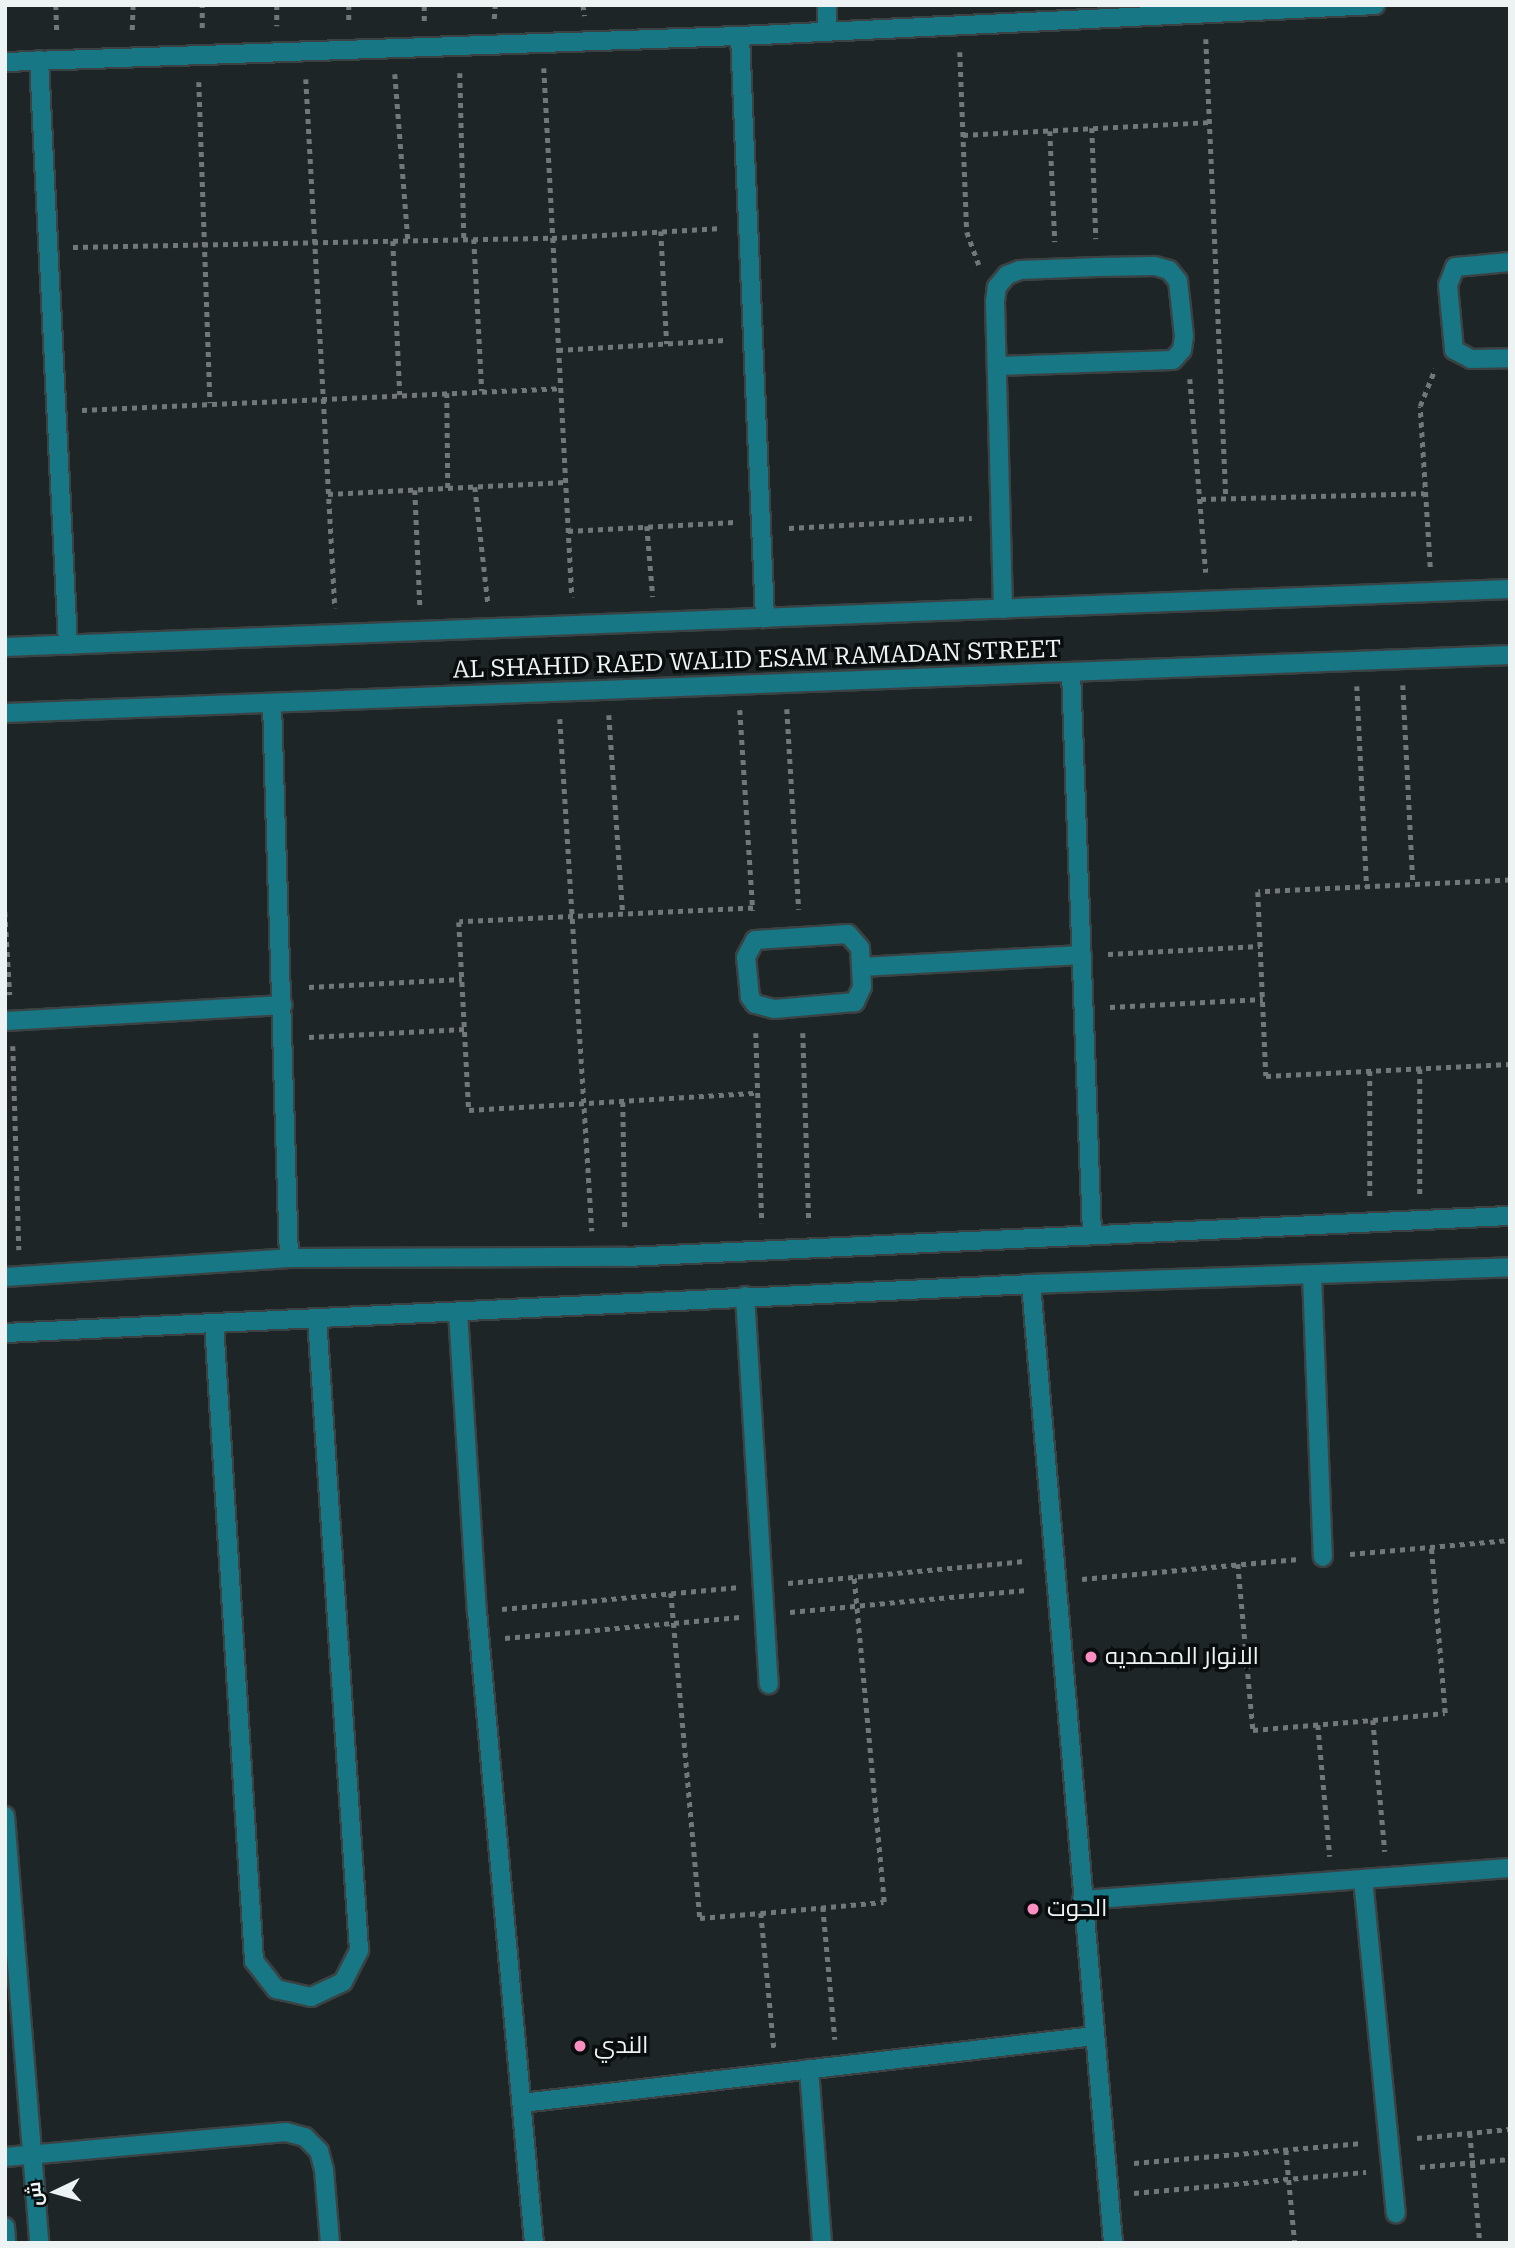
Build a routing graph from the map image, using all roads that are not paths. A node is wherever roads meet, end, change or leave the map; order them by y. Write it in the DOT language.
graph roads {
  1 [pos="827,5"];
  2 [pos="1375,5"];
  3 [pos="827,32"];
  4 [pos="740,36"];
  5 [pos="39,60"];
  6 [pos="5,62"];
  7 [pos="1510,262"];
  8 [pos="1510,358"];
  9 [pos="998,366"];
  10 [pos="1510,589"];
  11 [pos="1003,609"];
  12 [pos="765,618"];
  13 [pos="68,645"];
  14 [pos="5,647"];
  15 [pos="1510,656"];
  16 [pos="1071,672"];
  17 [pos="272,703"];
  18 [pos="5,713"];
  19 [pos="1082,955"];
  20 [pos="861,967"];
  21 [pos="282,997"];
  22 [pos="9,1021"];
  23 [pos="1510,1216"];
  24 [pos="1092,1235"];
  25 [pos="289,1258"];
  26 [pos="1510,1267"];
  27 [pos="1311,1275"];
  28 [pos="12,1277"];
  29 [pos="1031,1284"];
  30 [pos="745,1296"];
  31 [pos="458,1312"];
  32 [pos="317,1318"];
  33 [pos="214,1323"];
  34 [pos="5,1333"];
  35 [pos="1323,1557"];
  36 [pos="769,1684"];
  37 [pos="5,1816"];
  38 [pos="1510,1868"];
  39 [pos="1363,1879"];
  40 [pos="1082,1900"];
  41 [pos="1094,2036"];
  42 [pos="809,2069"];
  43 [pos="522,2103"];
  44 [pos="32,2155"];
  45 [pos="5,2157"];
  46 [pos="1396,2213"];
  47 [pos="5,2227"];
  48 [pos="6,2243"];
  49 [pos="39,2243"];
  50 [pos="330,2243"];
  51 [pos="534,2243"];
  52 [pos="822,2243"];
  53 [pos="1113,2243"];
  1 -- 3 [label="street"];
  2 -- 3 [label="street"];
  3 -- 4 [label="street"];
  4 -- 5 [label="street"];
  4 -- 12 [label="street"];
  5 -- 6 [label="street"];
  5 -- 13 [label="street"];
  7 -- 8 [label="street"];
  9 -- 9 [label="street"];
  9 -- 11 [label="street"];
  10 -- 11 [label="street, AL SHAHID RAED WALID ESAM RAMADAN STREET"];
  11 -- 12 [label="street, AL SHAHID RAED WALID ESAM RAMADAN STREET"];
  12 -- 13 [label="street, AL SHAHID RAED WALID ESAM RAMADAN STREET"];
  13 -- 14 [label="street, AL SHAHID RAED WALID ESAM RAMADAN STREET"];
  15 -- 16 [label="street, AL SHAHID RAED WALID ESAM RAMADAN STREET"];
  16 -- 17 [label="street, AL SHAHID RAED WALID ESAM RAMADAN STREET"];
  16 -- 19 [label="street"];
  17 -- 18 [label="street, AL SHAHID RAED WALID ESAM RAMADAN STREET"];
  17 -- 21 [label="street"];
  19 -- 20 [label="street"];
  19 -- 24 [label="street"];
  20 -- 20 [label="street"];
  21 -- 22 [label="street"];
  21 -- 25 [label="street"];
  23 -- 24 [label="street"];
  24 -- 25 [label="street"];
  25 -- 28 [label="street"];
  26 -- 27 [label="street"];
  27 -- 29 [label="street"];
  27 -- 35 [label="street"];
  29 -- 30 [label="street"];
  29 -- 40 [label="street"];
  30 -- 31 [label="street"];
  30 -- 36 [label="street"];
  31 -- 32 [label="street"];
  31 -- 43 [label="street"];
  32 -- 33 [label="street"];
  32 -- 33 [label="street"];
  33 -- 34 [label="street"];
  37 -- 44 [label="street"];
  38 -- 39 [label="street"];
  39 -- 40 [label="street"];
  39 -- 46 [label="street"];
  40 -- 41 [label="street"];
  41 -- 42 [label="street"];
  41 -- 53 [label="street"];
  42 -- 43 [label="street"];
  42 -- 52 [label="street"];
  43 -- 51 [label="street"];
  44 -- 45 [label="street"];
  44 -- 49 [label="street"];
  44 -- 50 [label="street"];
  47 -- 48 [label="street"];
}
